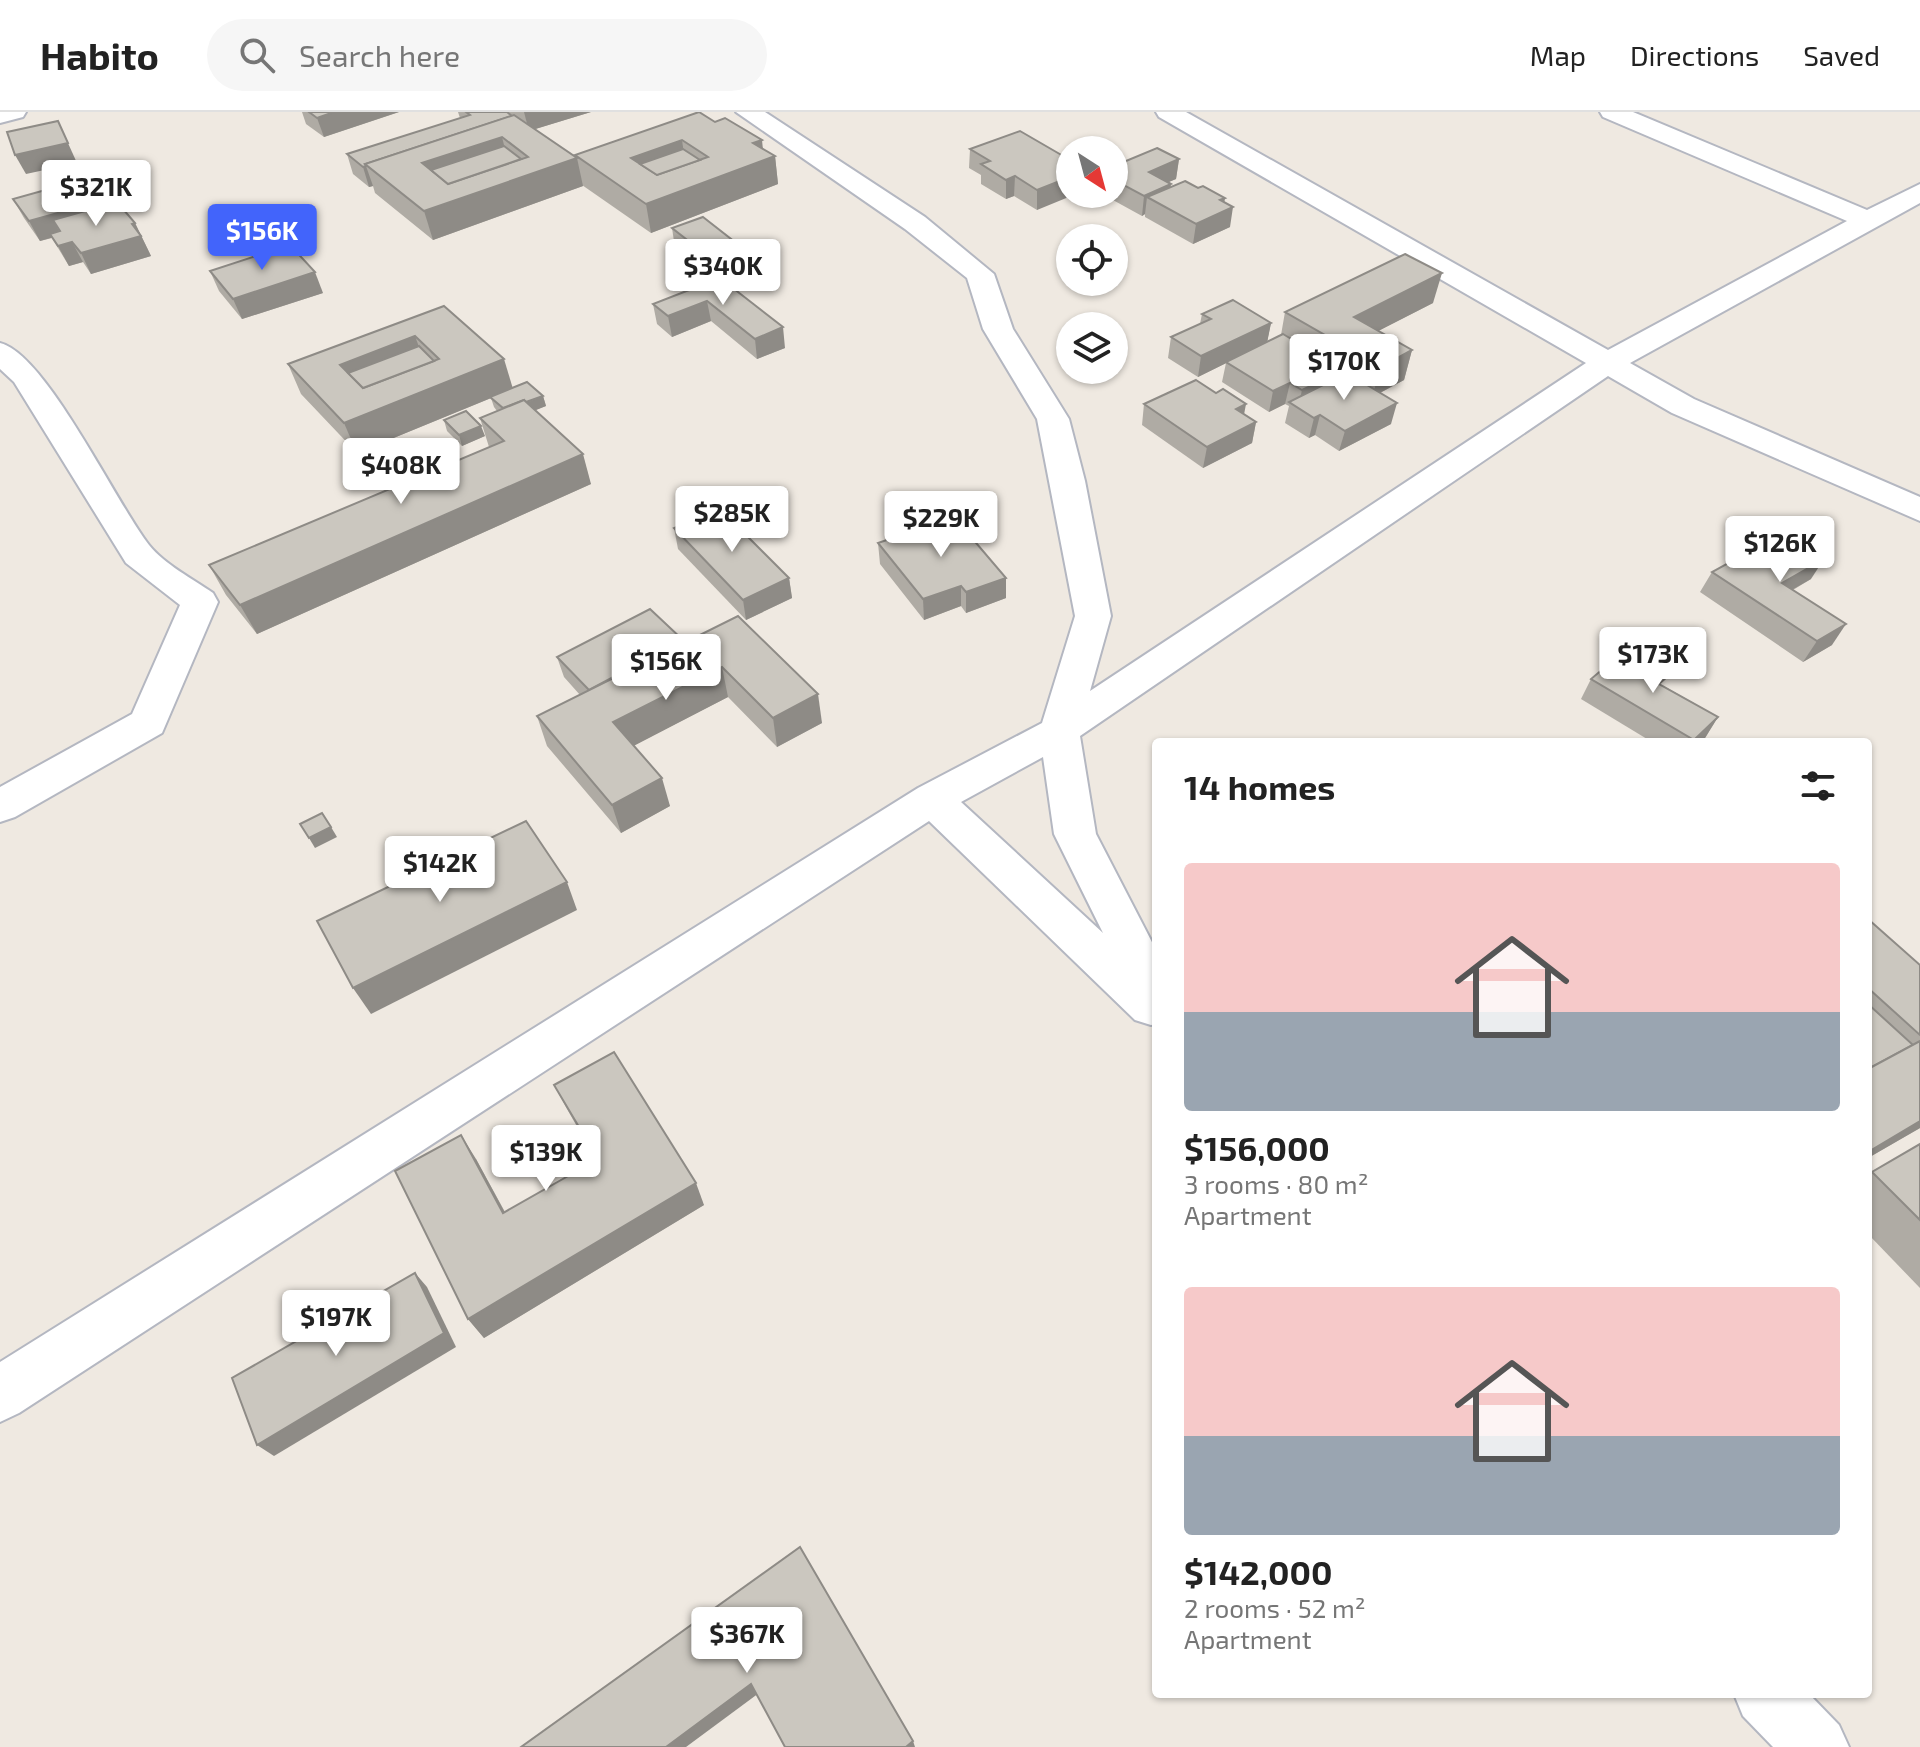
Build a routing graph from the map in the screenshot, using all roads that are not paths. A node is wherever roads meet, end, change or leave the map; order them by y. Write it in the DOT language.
graph roads {
  1 [pos="14,112"];
  2 [pos="1168,112"];
  3 [pos="1612,112"];
  4 [pos="758,115"];
  5 [pos="0,116"];
  6 [pos="1920,192"];
  7 [pos="1868,220"];
  8 [pos="0,352"];
  9 [pos="1605,364"];
  10 [pos="1920,510"];
  11 [pos="1059,731"];
  12 [pos="932,799"];
  13 [pos="0,806"];
  14 [pos="1152,987"];
  15 [pos="1152,1007"];
  16 [pos="0,1394"];
  17 [pos="1769,1698"];
  18 [pos="1817,1747"];
  1 -- 5 [label="street"];
  2 -- 9 [label="street"];
  3 -- 7 [label="street"];
  4 -- 11 [label="street"];
  6 -- 7 [label="street"];
  7 -- 9 [label="street"];
  8 -- 13 [label="street"];
  9 -- 10 [label="street"];
  9 -- 11 [label="street"];
  11 -- 12 [label="street"];
  11 -- 14 [label="street"];
  12 -- 15 [label="street"];
  12 -- 16 [label="street"];
  17 -- 18 [label="street"];
}
